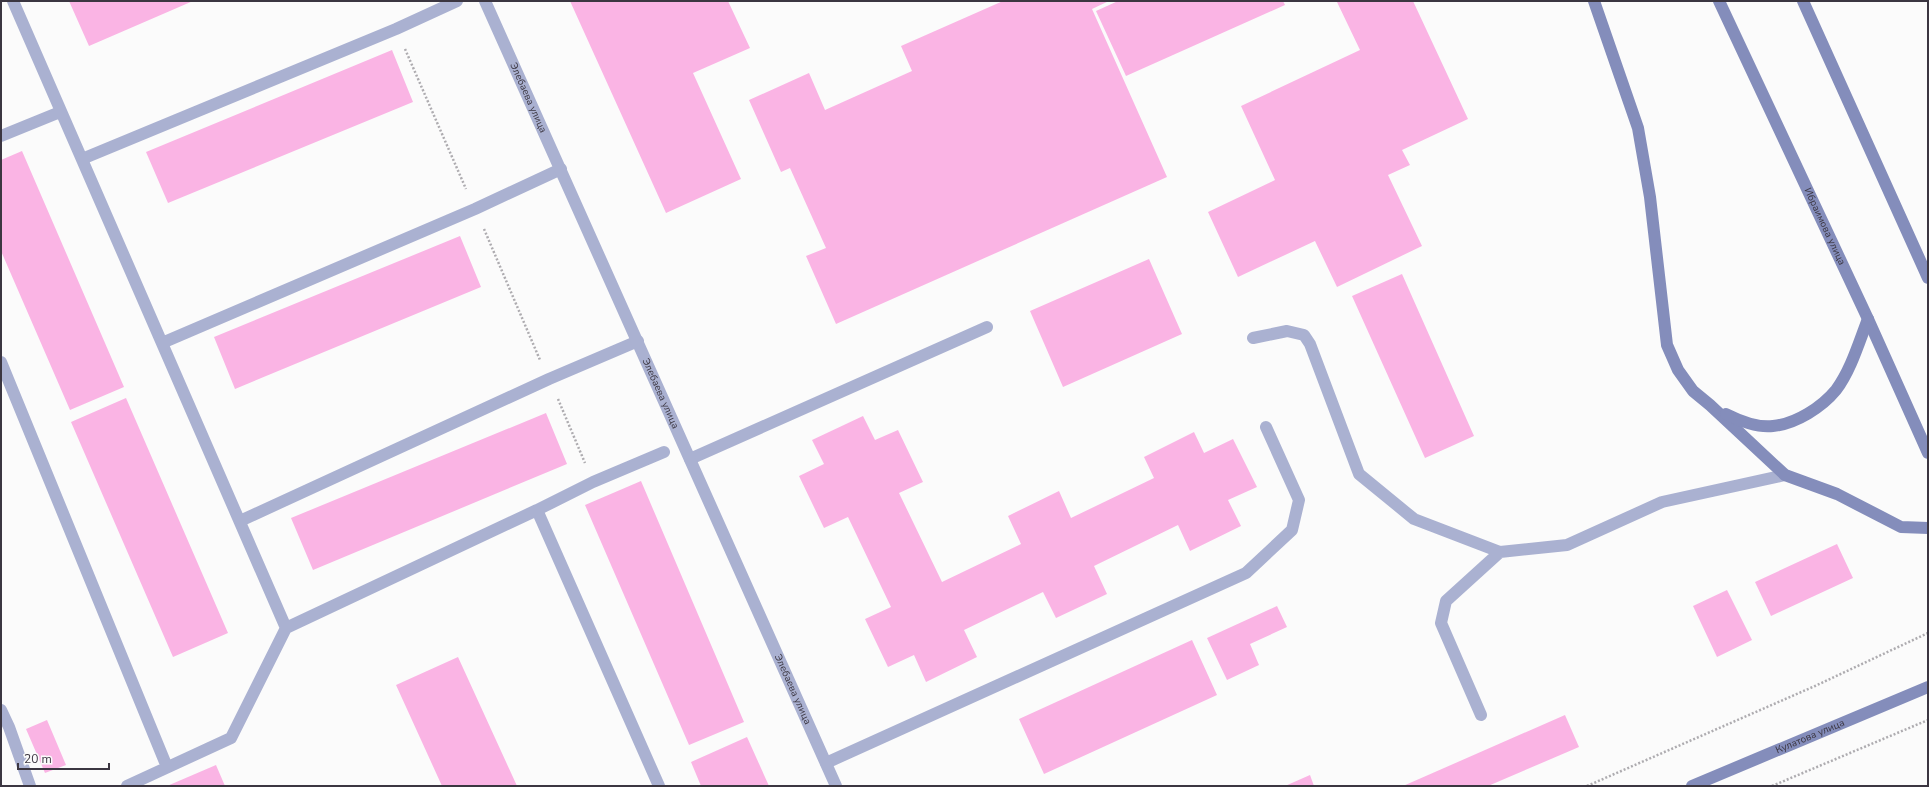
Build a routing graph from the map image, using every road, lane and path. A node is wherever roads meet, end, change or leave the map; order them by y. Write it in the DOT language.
graph roads {
  1 [pos="13,1"];
  2 [pos="457,1"];
  3 [pos="485,1"];
  4 [pos="1594,1"];
  5 [pos="1719,1"];
  6 [pos="1802,1"];
  7 [pos="396,28"];
  8 [pos="60,112"];
  9 [pos="1,136"];
  10 [pos="82,159"];
  11 [pos="561,169"];
  12 [pos="475,209"];
  13 [pos="1928,278"];
  14 [pos="1868,319"];
  15 [pos="987,327"];
  16 [pos="1253,338"];
  17 [pos="638,341"];
  18 [pos="162,343"];
  19 [pos="1,362"];
  20 [pos="549,379"];
  21 [pos="1710,405"];
  22 [pos="1266,427"];
  23 [pos="664,452"];
  24 [pos="1928,453"];
  25 [pos="690,458"];
  26 [pos="1785,475"];
  27 [pos="593,482"];
  28 [pos="537,510"];
  29 [pos="240,521"];
  30 [pos="1928,528"];
  31 [pos="1500,552"];
  32 [pos="286,628"];
  33 [pos="1928,633"];
  34 [pos="1928,687"];
  35 [pos="1,710"];
  36 [pos="1481,715"];
  37 [pos="1928,720"];
  38 [pos="826,763"];
  39 [pos="167,767"];
  40 [pos="30,786"];
  41 [pos="127,786"];
  42 [pos="659,786"];
  43 [pos="836,786"];
  44 [pos="1587,786"];
  45 [pos="1692,786"];
  46 [pos="1772,786"];
  1 -- 8 [label="street"];
  2 -- 7 [label="street"];
  3 -- 11 [label="street, Элебаева улица"];
  4 -- 21 [label="main road"];
  5 -- 14 [label="main road, Ибраимова улица"];
  6 -- 13 [label="main road"];
  7 -- 10 [label="street"];
  7 -- 12 [label="path"];
  8 -- 9 [label="street"];
  8 -- 10 [label="street"];
  10 -- 18 [label="street"];
  11 -- 12 [label="street"];
  11 -- 17 [label="street, Элебаева улица"];
  12 -- 18 [label="street"];
  12 -- 20 [label="path"];
  14 -- 21 [label="main road"];
  14 -- 24 [label="main road, Ибраимова улица"];
  15 -- 25 [label="street"];
  16 -- 31 [label="street"];
  17 -- 20 [label="street"];
  17 -- 25 [label="street, Элебаева улица"];
  18 -- 29 [label="street"];
  19 -- 39 [label="street"];
  20 -- 27 [label="path"];
  20 -- 29 [label="street"];
  21 -- 26 [label="main road"];
  22 -- 38 [label="street"];
  23 -- 27 [label="street"];
  25 -- 38 [label="street, Элебаева улица"];
  26 -- 30 [label="main road"];
  26 -- 31 [label="street"];
  27 -- 28 [label="street"];
  28 -- 32 [label="street"];
  28 -- 42 [label="street"];
  29 -- 32 [label="street"];
  31 -- 36 [label="street"];
  32 -- 39 [label="street"];
  33 -- 44 [label="path"];
  34 -- 45 [label="main road, Кулатова улица"];
  35 -- 40 [label="street"];
  37 -- 46 [label="path"];
  38 -- 43 [label="street, Элебаева улица"];
  39 -- 41 [label="street"];
}
